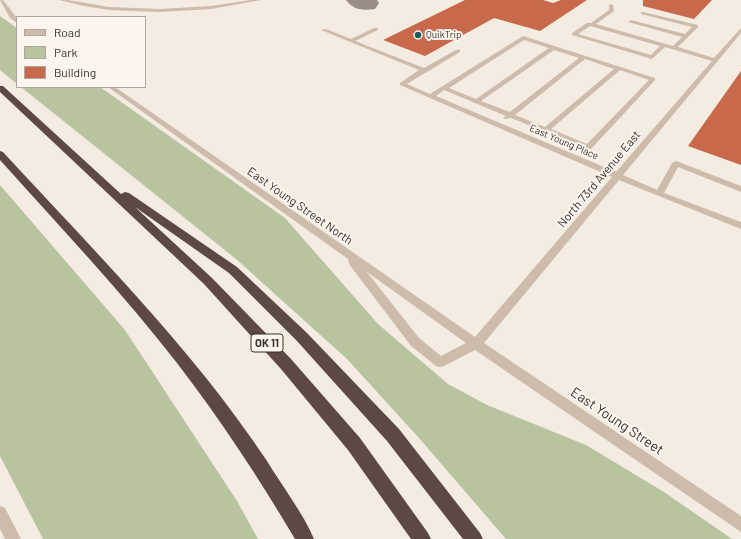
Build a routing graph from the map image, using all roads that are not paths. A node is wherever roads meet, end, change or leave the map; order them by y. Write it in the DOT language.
graph roads {
  1 [pos="0,0"];
  2 [pos="61,0"];
  3 [pos="259,0"];
  4 [pos="611,5"];
  5 [pos="643,13"];
  6 [pos="16,20"];
  7 [pos="631,22"];
  8 [pos="592,25"];
  9 [pos="376,29"];
  10 [pos="324,30"];
  11 [pos="741,30"];
  12 [pos="686,36"];
  13 [pos="350,41"];
  14 [pos="664,45"];
  15 [pos="554,48"];
  16 [pos="674,48"];
  17 [pos="458,51"];
  18 [pos="584,57"];
  19 [pos="714,60"];
  20 [pos="619,68"];
  21 [pos="424,70"];
  22 [pos="0,88"];
  23 [pos="112,88"];
  24 [pos="444,88"];
  25 [pos="431,96"];
  26 [pos="477,101"];
  27 [pos="510,115"];
  28 [pos="498,124"];
  29 [pos="546,130"];
  30 [pos="588,147"];
  31 [pos="0,154"];
  32 [pos="577,158"];
  33 [pos="88,170"];
  34 [pos="618,176"];
  35 [pos="741,189"];
  36 [pos="659,194"];
  37 [pos="741,226"];
  38 [pos="345,252"];
  39 [pos="476,344"];
  40 [pos="0,513"];
  41 [pos="741,524"];
  42 [pos="13,539"];
  43 [pos="305,539"];
  44 [pos="422,539"];
  45 [pos="474,539"];
  1 -- 6 [label="street"];
  2 -- 3 [label="street"];
  4 -- 8 [label="street"];
  5 -- 12 [label="street"];
  7 -- 12 [label="street"];
  8 -- 14 [label="street"];
  8 -- 14 [label="street"];
  9 -- 13 [label="street"];
  10 -- 13 [label="street"];
  11 -- 19 [label="street, North 73rd Avenue East"];
  12 -- 16 [label="street"];
  13 -- 21 [label="street"];
  14 -- 16 [label="street"];
  15 -- 18 [label="street"];
  15 -- 24 [label="street"];
  15 -- 26 [label="street"];
  16 -- 19 [label="street"];
  17 -- 21 [label="street"];
  18 -- 20 [label="street"];
  18 -- 27 [label="street"];
  19 -- 34 [label="street, North 73rd Avenue East"];
  20 -- 29 [label="street"];
  20 -- 30 [label="street"];
  21 -- 25 [label="street, East Young Place"];
  22 -- 33 [label="highway, OK 11"];
  23 -- 38 [label="street, East Young Street North"];
  24 -- 25 [label="street"];
  24 -- 26 [label="street"];
  25 -- 28 [label="street, East Young Place"];
  26 -- 27 [label="street"];
  27 -- 28 [label="street"];
  27 -- 29 [label="street"];
  28 -- 32 [label="street, East Young Place"];
  29 -- 30 [label="street"];
  30 -- 32 [label="street"];
  31 -- 43 [label="highway"];
  32 -- 34 [label="street, East Young Place"];
  33 -- 44 [label="highway, OK 11"];
  33 -- 45 [label="highway"];
  34 -- 36 [label="street, East Young Place"];
  34 -- 39 [label="street, North 73rd Avenue East"];
  35 -- 36 [label="street"];
  36 -- 37 [label="street, East Young Place"];
  38 -- 39 [label="street, East Young Street North"];
  38 -- 39 [label="street"];
  39 -- 41 [label="street, East Young Street"];
  40 -- 42 [label="street"];
}
